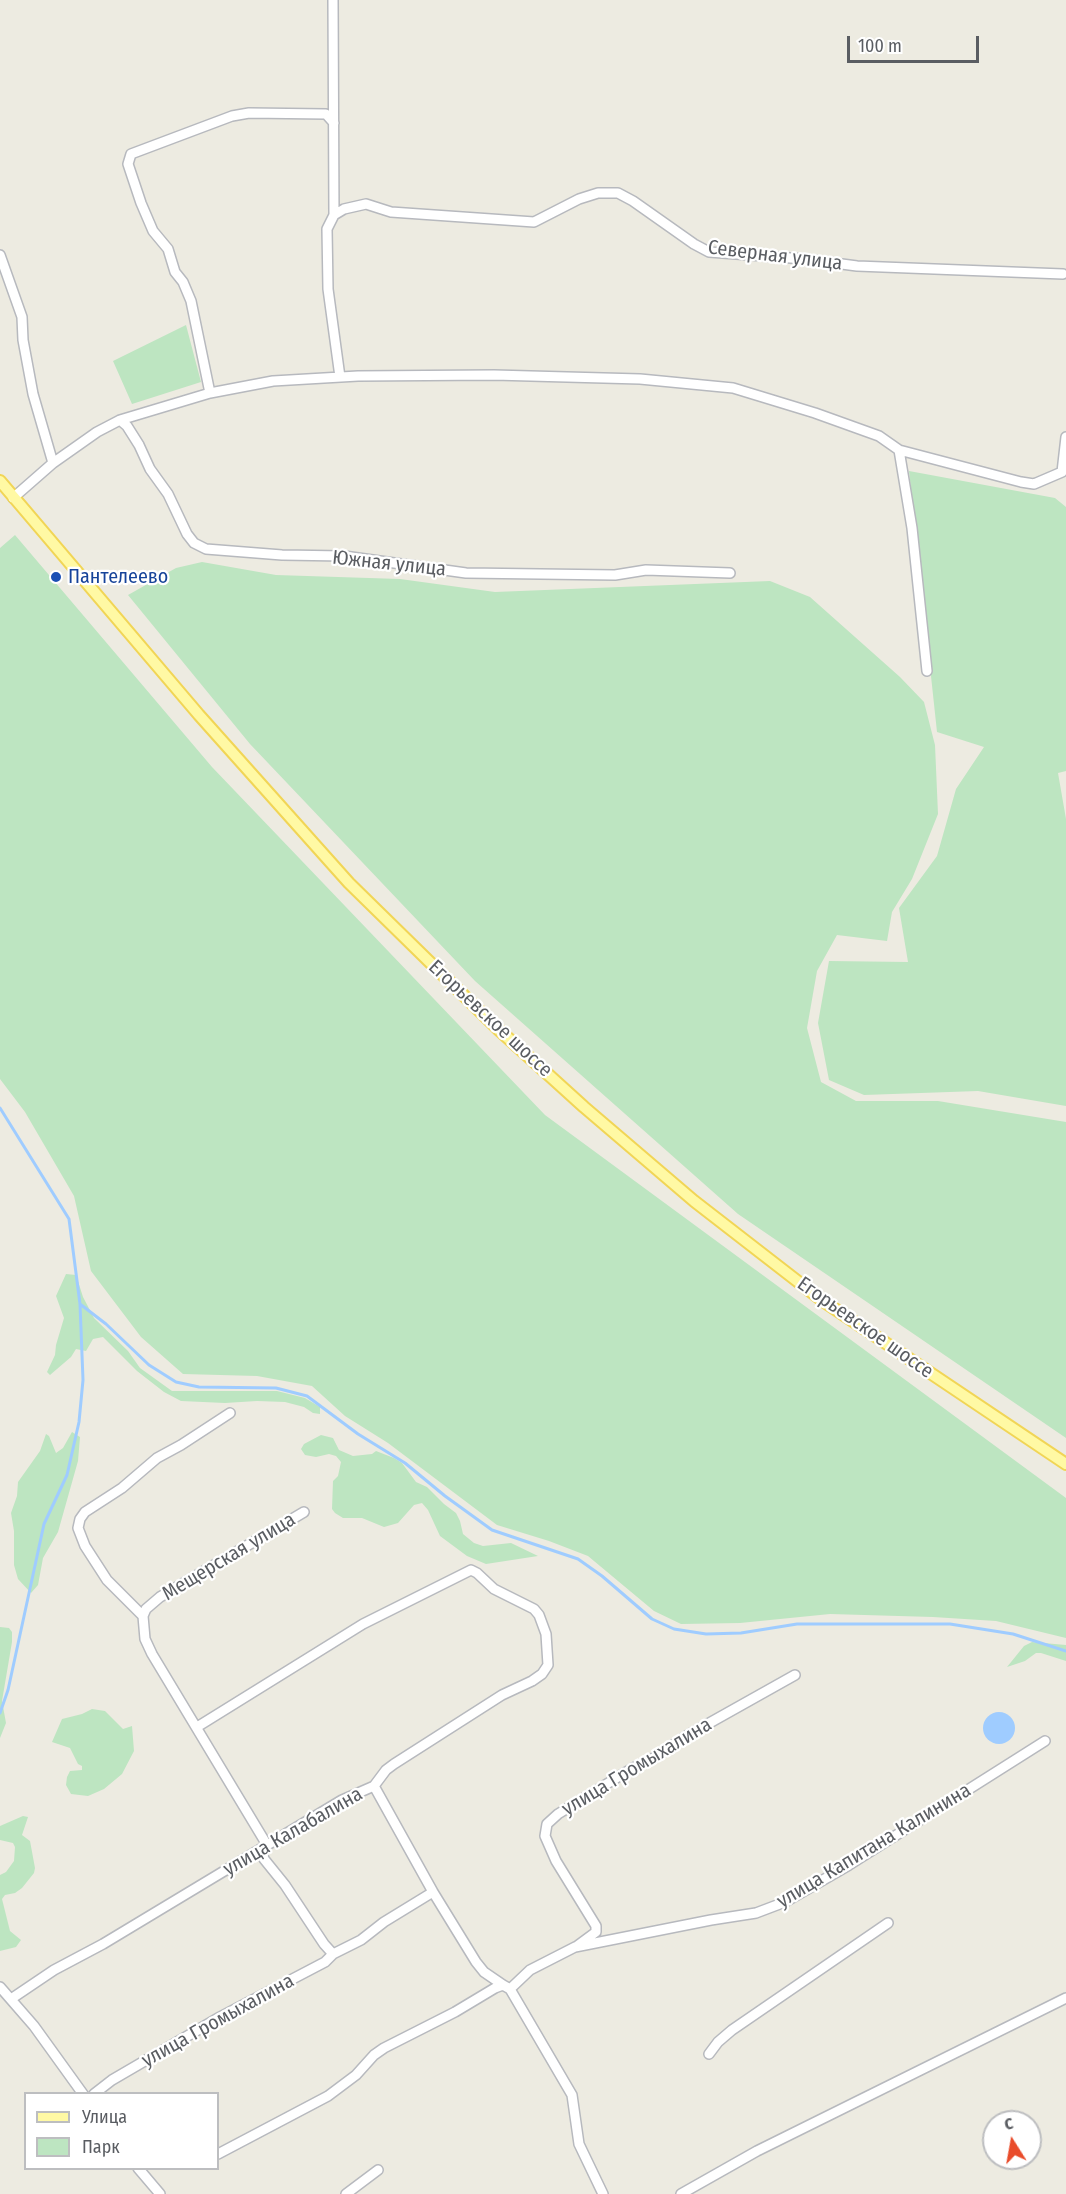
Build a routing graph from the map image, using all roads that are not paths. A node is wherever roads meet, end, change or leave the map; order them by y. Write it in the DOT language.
graph roads {
  1 [pos="333,0"];
  2 [pos="334,123"];
  3 [pos="334,215"];
  4 [pos="0,255"];
  5 [pos="1063,274"];
  6 [pos="340,376"];
  7 [pos="210,393"];
  8 [pos="120,420"];
  9 [pos="1066,437"];
  10 [pos="899,450"];
  11 [pos="53,464"];
  12 [pos="0,481"];
  13 [pos="13,498"];
  14 [pos="730,573"];
  15 [pos="927,671"];
  16 [pos="230,1413"];
  17 [pos="1066,1464"];
  18 [pos="304,1512"];
  19 [pos="143,1616"];
  20 [pos="795,1676"];
  21 [pos="197,1727"];
  22 [pos="1046,1742"];
  23 [pos="374,1786"];
  24 [pos="264,1847"];
  25 [pos="433,1892"];
  26 [pos="888,1923"];
  27 [pos="575,1947"];
  28 [pos="333,1954"];
  29 [pos="0,1987"];
  30 [pos="506,1987"];
  31 [pos="1066,1998"];
  32 [pos="11,1999"];
  33 [pos="709,2054"];
  34 [pos="82,2092"];
  35 [pos="97,2092"];
  36 [pos="219,2153"];
  37 [pos="139,2170"];
  38 [pos="378,2170"];
  39 [pos="160,2194"];
  40 [pos="346,2194"];
  41 [pos="603,2194"];
  42 [pos="681,2194"];
  1 -- 2 [label="street"];
  2 -- 3 [label="street"];
  2 -- 7 [label="street"];
  3 -- 5 [label="street, Северная улица"];
  3 -- 6 [label="street"];
  4 -- 11 [label="street"];
  6 -- 7 [label="street"];
  6 -- 10 [label="street"];
  7 -- 8 [label="street"];
  8 -- 11 [label="street"];
  8 -- 14 [label="street, Южная улица"];
  9 -- 10 [label="street"];
  10 -- 15 [label="street"];
  11 -- 13 [label="street"];
  12 -- 13 [label="main road, Егорьевское шоссе"];
  13 -- 17 [label="main road, Егорьевское шоссе"];
  16 -- 19 [label="street, Мещерская улица"];
  18 -- 19 [label="street, Мещерская улица"];
  19 -- 21 [label="street"];
  20 -- 27 [label="street, улица Громыхалина"];
  21 -- 23 [label="street, улица Калабалина"];
  21 -- 24 [label="street"];
  22 -- 27 [label="street, улица Капитана Калинина"];
  23 -- 24 [label="street, улица Калабалина"];
  23 -- 25 [label="street"];
  24 -- 28 [label="street"];
  24 -- 32 [label="street, улица Калабалина"];
  25 -- 28 [label="street, улица Громыхалина"];
  25 -- 30 [label="street"];
  26 -- 33 [label="street"];
  27 -- 30 [label="street, улица Капитана Калинина"];
  28 -- 35 [label="street, улица Громыхалина"];
  29 -- 32 [label="street"];
  30 -- 36 [label="street, улица Капитана Калинина"];
  30 -- 41 [label="street"];
  31 -- 42 [label="street"];
  32 -- 34 [label="street"];
  37 -- 39 [label="street"];
  38 -- 40 [label="street"];
}
